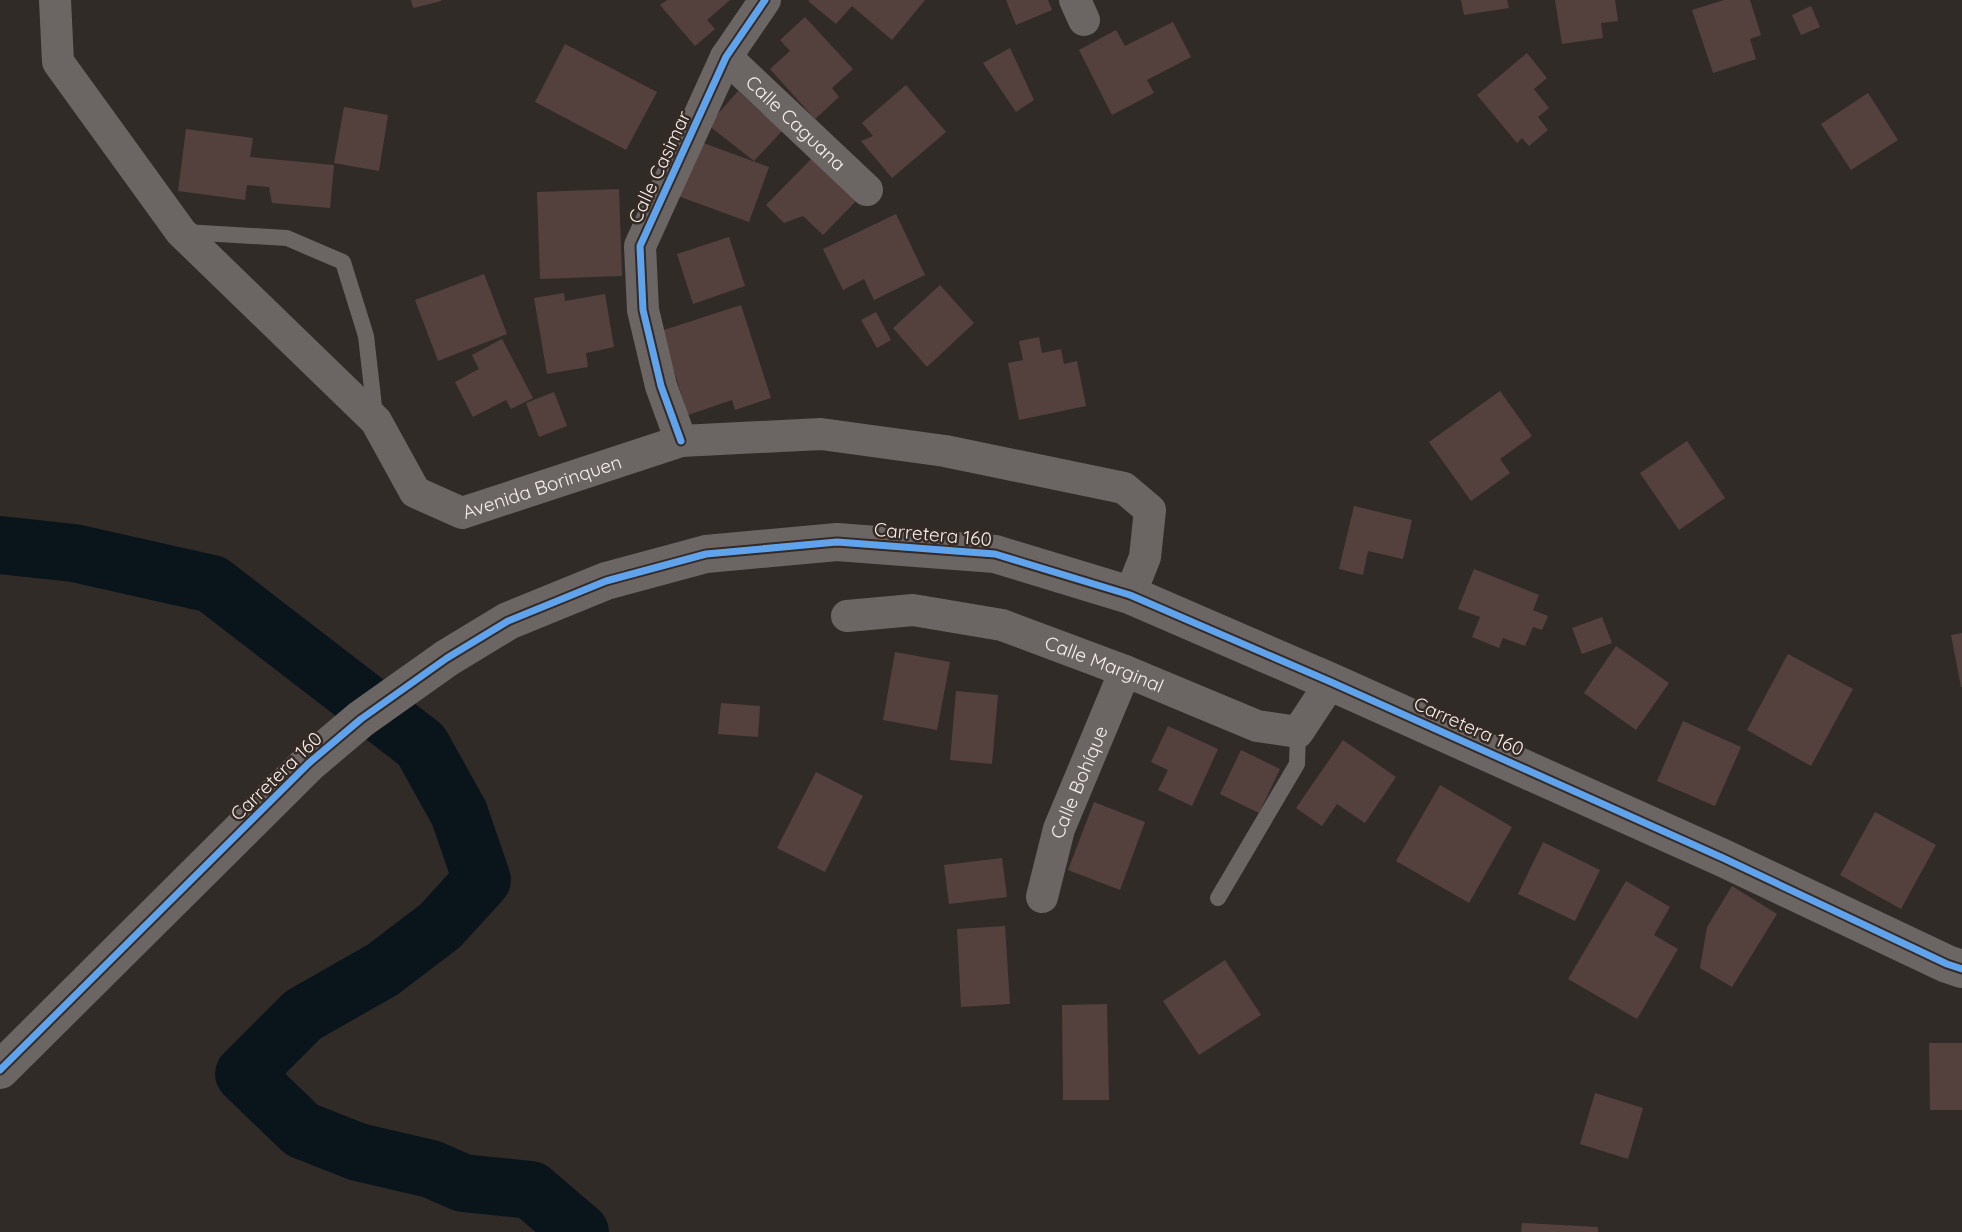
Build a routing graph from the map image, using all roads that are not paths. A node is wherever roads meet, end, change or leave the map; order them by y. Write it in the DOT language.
graph roads {
  1 [pos="55,0"];
  2 [pos="765,0"];
  3 [pos="726,57"];
  4 [pos="867,190"];
  5 [pos="181,232"];
  6 [pos="376,421"];
  7 [pos="681,441"];
  8 [pos="1130,595"];
  9 [pos="847,616"];
  10 [pos="1125,671"];
  11 [pos="1331,682"];
  12 [pos="1298,732"];
  13 [pos="1042,897"];
  14 [pos="1218,898"];
  15 [pos="1962,969"];
  16 [pos="0,1070"];
  1 -- 5 [label="street, Avenida Borinquen"];
  2 -- 3 [label="street, Calle Casimar"];
  3 -- 4 [label="street, Calle Caguana"];
  3 -- 7 [label="street, Calle Casimar"];
  5 -- 6 [label="street, Avenida Borinquen"];
  5 -- 6 [label="lane"];
  6 -- 7 [label="street, Avenida Borinquen"];
  7 -- 8 [label="street, Avenida Borinquen"];
  8 -- 11 [label="street, Carretera 160"];
  8 -- 16 [label="street, Carretera 160"];
  9 -- 10 [label="street, Calle Marginal"];
  10 -- 12 [label="street, Calle Marginal"];
  10 -- 13 [label="street, Calle Bohíque"];
  11 -- 12 [label="street"];
  11 -- 15 [label="street, Carretera 160"];
  12 -- 14 [label="lane"];
}
